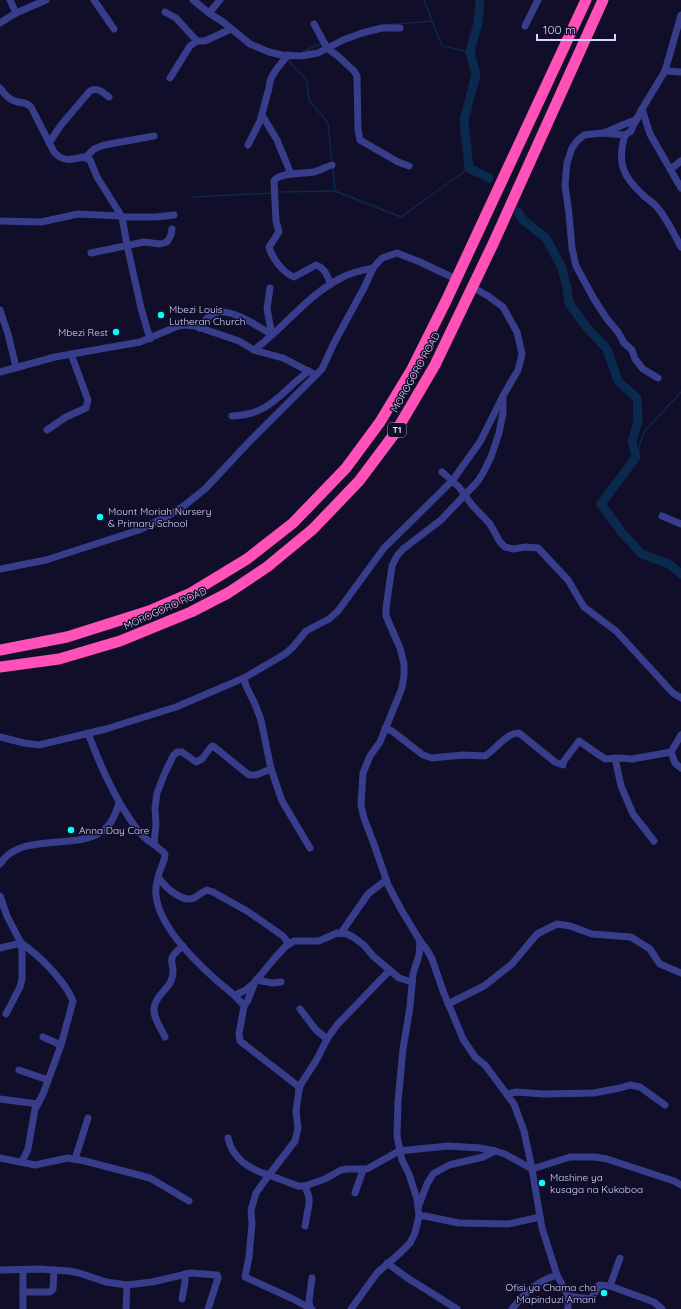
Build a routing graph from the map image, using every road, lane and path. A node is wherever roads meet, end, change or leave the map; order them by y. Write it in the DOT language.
graph roads {
  1 [pos="10,0"];
  2 [pos="46,0"];
  3 [pos="94,0"];
  4 [pos="193,0"];
  5 [pos="220,0"];
  6 [pos="538,0"];
  7 [pos="586,0"];
  8 [pos="603,0"];
  9 [pos="165,12"];
  10 [pos="16,13"];
  11 [pos="209,13"];
  12 [pos="681,15"];
  13 [pos="0,23"];
  14 [pos="314,24"];
  15 [pos="525,26"];
  16 [pos="400,28"];
  17 [pos="114,29"];
  18 [pos="231,29"];
  19 [pos="197,41"];
  20 [pos="327,48"];
  21 [pos="288,55"];
  22 [pos="665,71"];
  23 [pos="681,72"];
  24 [pos="170,78"];
  25 [pos="0,88"];
  26 [pos="109,97"];
  27 [pos="642,109"];
  28 [pos="262,115"];
  29 [pos="637,119"];
  30 [pos="602,133"];
  31 [pos="625,135"];
  32 [pos="154,136"];
  33 [pos="49,143"];
  34 [pos="248,144"];
  35 [pos="86,157"];
  36 [pos="681,161"];
  37 [pos="332,165"];
  38 [pos="409,166"];
  39 [pos="671,169"];
  40 [pos="291,174"];
  41 [pos="681,188"];
  42 [pos="174,215"];
  43 [pos="122,216"];
  44 [pos="0,221"];
  45 [pos="172,229"];
  46 [pos="127,245"];
  47 [pos="681,247"];
  48 [pos="91,253"];
  49 [pos="373,268"];
  50 [pos="456,279"];
  51 [pos="331,284"];
  52 [pos="472,287"];
  53 [pos="270,288"];
  54 [pos="0,310"];
  55 [pos="199,328"];
  56 [pos="272,335"];
  57 [pos="150,339"];
  58 [pos="254,350"];
  59 [pos="71,354"];
  60 [pos="16,368"];
  61 [pos="309,371"];
  62 [pos="0,372"];
  63 [pos="316,375"];
  64 [pos="658,378"];
  65 [pos="503,396"];
  66 [pos="232,416"];
  67 [pos="48,430"];
  68 [pos="442,472"];
  69 [pos="452,481"];
  70 [pos="464,495"];
  71 [pos="662,516"];
  72 [pos="681,524"];
  73 [pos="0,570"];
  74 [pos="0,650"];
  75 [pos="0,667"];
  76 [pos="244,678"];
  77 [pos="681,698"];
  78 [pos="385,728"];
  79 [pos="88,733"];
  80 [pos="681,735"];
  81 [pos="0,737"];
  82 [pos="671,752"];
  83 [pos="615,758"];
  84 [pos="681,768"];
  85 [pos="271,769"];
  86 [pos="119,802"];
  87 [pos="654,841"];
  88 [pos="154,844"];
  89 [pos="310,848"];
  90 [pos="0,864"];
  91 [pos="159,878"];
  92 [pos="386,880"];
  93 [pos="0,896"];
  94 [pos="341,933"];
  95 [pos="420,941"];
  96 [pos="21,943"];
  97 [pos="289,944"];
  98 [pos="183,946"];
  99 [pos="0,948"];
  100 [pos="390,970"];
  101 [pos="681,973"];
  102 [pos="256,981"];
  103 [pos="281,982"];
  104 [pos="412,982"];
  105 [pos="235,995"];
  106 [pos="448,1004"];
  107 [pos="244,1006"];
  108 [pos="300,1009"];
  109 [pos="6,1014"];
  110 [pos="43,1037"];
  111 [pos="165,1037"];
  112 [pos="327,1039"];
  113 [pos="61,1045"];
  114 [pos="20,1070"];
  115 [pos="48,1080"];
  116 [pos="299,1090"];
  117 [pos="507,1094"];
  118 [pos="0,1099"];
  119 [pos="38,1104"];
  120 [pos="665,1105"];
  121 [pos="88,1118"];
  122 [pos="228,1138"];
  123 [pos="399,1151"];
  124 [pos="495,1151"];
  125 [pos="0,1158"];
  126 [pos="75,1159"];
  127 [pos="22,1162"];
  128 [pos="532,1169"];
  129 [pos="363,1170"];
  130 [pos="269,1175"];
  131 [pos="681,1185"];
  132 [pos="305,1186"];
  133 [pos="355,1193"];
  134 [pos="189,1201"];
  135 [pos="419,1206"];
  136 [pos="419,1216"];
  137 [pos="540,1217"];
  138 [pos="304,1226"];
  139 [pos="620,1258"];
  140 [pos="388,1263"];
  141 [pos="0,1270"];
  142 [pos="23,1270"];
  143 [pos="54,1270"];
  144 [pos="185,1274"];
  145 [pos="557,1275"];
  146 [pos="312,1278"];
  147 [pos="127,1285"];
  148 [pos="610,1286"];
  149 [pos="23,1292"];
  150 [pos="568,1296"];
  151 [pos="182,1299"];
  152 [pos="23,1309"];
  153 [pos="126,1309"];
  154 [pos="208,1309"];
  155 [pos="311,1309"];
  156 [pos="351,1309"];
  157 [pos="457,1309"];
  158 [pos="512,1309"];
  159 [pos="568,1309"];
  160 [pos="662,1309"];
  1 -- 10 [label="street"];
  2 -- 10 [label="street"];
  3 -- 17 [label="street"];
  4 -- 11 [label="street"];
  5 -- 11 [label="street"];
  6 -- 15 [label="street"];
  7 -- 50 [label="highway, MOROGORO ROAD / T1"];
  8 -- 52 [label="highway, MOROGORO ROAD / T1"];
  9 -- 19 [label="street"];
  10 -- 13 [label="street"];
  11 -- 18 [label="street"];
  12 -- 22 [label="street"];
  14 -- 20 [label="street"];
  16 -- 20 [label="street"];
  18 -- 19 [label="street"];
  18 -- 21 [label="street"];
  19 -- 24 [label="street"];
  20 -- 21 [label="street"];
  20 -- 38 [label="street"];
  21 -- 28 [label="street"];
  22 -- 23 [label="street"];
  22 -- 27 [label="street"];
  25 -- 33 [label="street"];
  26 -- 33 [label="street"];
  27 -- 29 [label="street"];
  27 -- 39 [label="street"];
  28 -- 34 [label="street"];
  28 -- 40 [label="street"];
  29 -- 30 [label="street"];
  29 -- 31 [label="street"];
  30 -- 31 [label="street"];
  30 -- 64 [label="street"];
  31 -- 47 [label="street"];
  32 -- 35 [label="street"];
  33 -- 35 [label="street"];
  35 -- 43 [label="street"];
  36 -- 39 [label="street"];
  37 -- 40 [label="street"];
  39 -- 41 [label="street"];
  40 -- 51 [label="street"];
  42 -- 43 [label="street"];
  43 -- 44 [label="street"];
  43 -- 46 [label="street"];
  45 -- 46 [label="street"];
  46 -- 48 [label="street"];
  46 -- 57 [label="street"];
  49 -- 50 [label="street"];
  49 -- 51 [label="street"];
  49 -- 63 [label="street"];
  50 -- 74 [label="highway, MOROGORO ROAD / T1"];
  51 -- 56 [label="street"];
  52 -- 65 [label="street"];
  52 -- 75 [label="highway, MOROGORO ROAD / T1"];
  53 -- 56 [label="street"];
  54 -- 60 [label="street"];
  55 -- 56 [label="street"];
  55 -- 57 [label="street"];
  55 -- 58 [label="street"];
  56 -- 58 [label="street"];
  57 -- 59 [label="street"];
  58 -- 61 [label="street"];
  59 -- 60 [label="street"];
  59 -- 67 [label="street"];
  60 -- 62 [label="street"];
  61 -- 63 [label="street"];
  61 -- 66 [label="street"];
  63 -- 73 [label="street"];
  65 -- 69 [label="street"];
  65 -- 70 [label="street"];
  68 -- 69 [label="street"];
  69 -- 70 [label="street"];
  69 -- 76 [label="street"];
  70 -- 77 [label="street"];
  70 -- 78 [label="street"];
  71 -- 72 [label="street"];
  76 -- 79 [label="street"];
  76 -- 85 [label="street"];
  78 -- 83 [label="street"];
  78 -- 92 [label="street"];
  79 -- 81 [label="street"];
  79 -- 86 [label="street"];
  80 -- 82 [label="street"];
  82 -- 83 [label="street"];
  82 -- 84 [label="street"];
  83 -- 87 [label="street"];
  85 -- 88 [label="street"];
  85 -- 89 [label="street"];
  86 -- 88 [label="street"];
  86 -- 90 [label="street"];
  88 -- 91 [label="street"];
  91 -- 97 [label="street"];
  91 -- 98 [label="street"];
  92 -- 94 [label="street"];
  92 -- 95 [label="street"];
  93 -- 96 [label="street"];
  94 -- 97 [label="street"];
  94 -- 100 [label="street"];
  95 -- 104 [label="street"];
  95 -- 106 [label="street"];
  96 -- 99 [label="street"];
  96 -- 109 [label="street"];
  96 -- 113 [label="street"];
  97 -- 102 [label="street"];
  98 -- 105 [label="street"];
  98 -- 111 [label="street"];
  100 -- 104 [label="street"];
  100 -- 112 [label="street"];
  101 -- 106 [label="street"];
  102 -- 103 [label="street"];
  102 -- 105 [label="street"];
  102 -- 107 [label="street"];
  104 -- 123 [label="street"];
  105 -- 107 [label="street"];
  106 -- 117 [label="street"];
  107 -- 116 [label="street"];
  108 -- 112 [label="street"];
  110 -- 113 [label="street"];
  112 -- 116 [label="street"];
  113 -- 115 [label="street"];
  114 -- 115 [label="street"];
  115 -- 119 [label="street"];
  116 -- 130 [label="street"];
  117 -- 120 [label="street"];
  117 -- 128 [label="street"];
  118 -- 119 [label="street"];
  119 -- 127 [label="street"];
  121 -- 126 [label="street"];
  122 -- 130 [label="street"];
  123 -- 124 [label="street"];
  123 -- 129 [label="street"];
  123 -- 135 [label="street"];
  124 -- 128 [label="street"];
  124 -- 135 [label="street"];
  125 -- 127 [label="street"];
  126 -- 127 [label="street"];
  126 -- 134 [label="street"];
  128 -- 131 [label="street"];
  128 -- 137 [label="street"];
  129 -- 132 [label="street"];
  129 -- 133 [label="street"];
  130 -- 132 [label="street"];
  130 -- 155 [label="street"];
  132 -- 138 [label="street"];
  135 -- 136 [label="street"];
  136 -- 137 [label="street"];
  136 -- 140 [label="street"];
  137 -- 145 [label="street"];
  139 -- 148 [label="street"];
  140 -- 156 [label="street"];
  140 -- 157 [label="street"];
  141 -- 142 [label="street"];
  142 -- 143 [label="street"];
  142 -- 149 [label="street"];
  143 -- 147 [label="street"];
  143 -- 149 [label="street"];
  144 -- 147 [label="street"];
  144 -- 151 [label="street"];
  144 -- 154 [label="street"];
  145 -- 150 [label="street"];
  145 -- 158 [label="street"];
  146 -- 155 [label="street"];
  147 -- 153 [label="street"];
  148 -- 150 [label="street"];
  148 -- 160 [label="street"];
  149 -- 152 [label="street"];
  150 -- 159 [label="street"];
}
